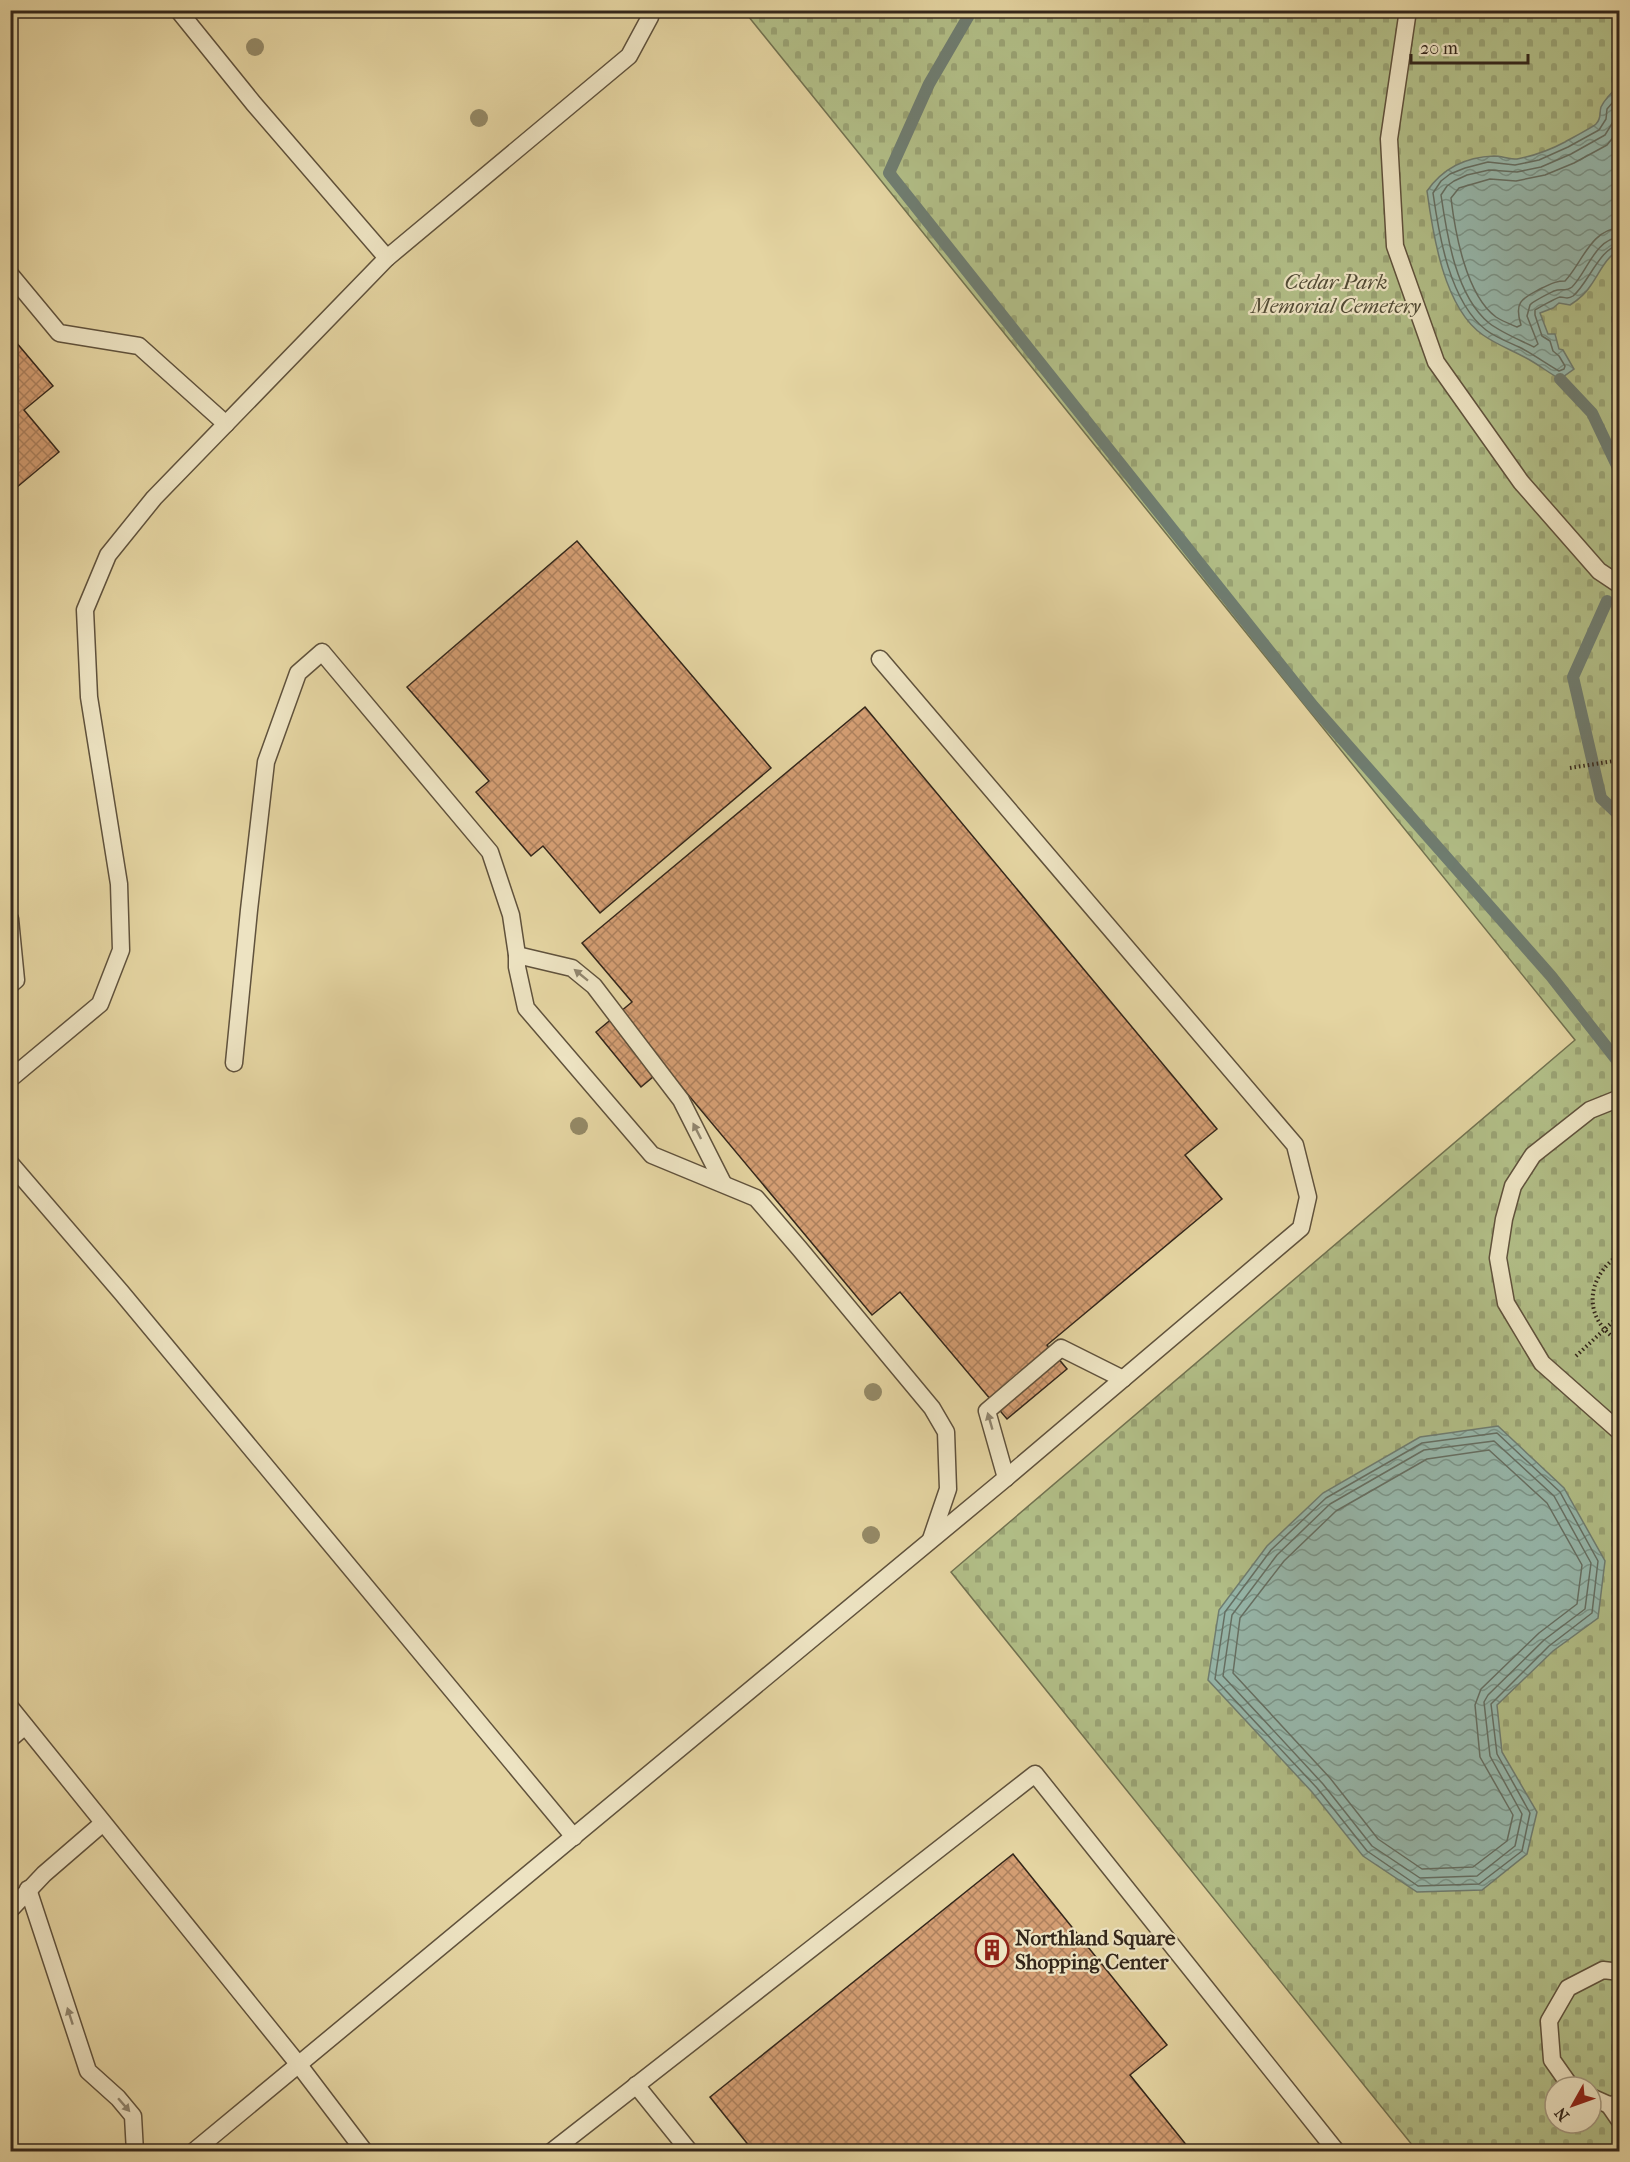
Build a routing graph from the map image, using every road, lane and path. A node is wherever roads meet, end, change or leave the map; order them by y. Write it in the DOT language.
graph roads {
  1 [pos="178,10"];
  2 [pos="651,10"];
  3 [pos="1408,10"];
  4 [pos="387,258"];
  5 [pos="10,274"];
  6 [pos="226,424"];
  7 [pos="1620,585"];
  8 [pos="880,658"];
  9 [pos="1620,760"];
  10 [pos="1570,768"];
  11 [pos="10,920"];
  12 [pos="517,955"];
  13 [pos="10,985"];
  14 [pos="234,1063"];
  15 [pos="10,1079"];
  16 [pos="1620,1098"];
  17 [pos="10,1163"];
  18 [pos="723,1183"];
  19 [pos="1620,1254"];
  20 [pos="1620,1316"];
  21 [pos="1604,1330"];
  22 [pos="1620,1342"];
  23 [pos="1556,1376"];
  24 [pos="1123,1379"];
  25 [pos="1620,1432"];
  26 [pos="1006,1478"];
  27 [pos="931,1540"];
  28 [pos="10,1707"];
  29 [pos="25,1726"];
  30 [pos="10,1739"];
  31 [pos="103,1823"];
  32 [pos="574,1837"];
  33 [pos="28,1889"];
  34 [pos="10,1910"];
  35 [pos="1620,1972"];
  36 [pos="299,2066"];
  37 [pos="1563,2075"];
  38 [pos="636,2085"];
  39 [pos="1615,2104"];
  40 [pos="1620,2121"];
  41 [pos="135,2151"];
  42 [pos="193,2151"];
  43 [pos="364,2151"];
  44 [pos="551,2151"];
  45 [pos="690,2151"];
  46 [pos="1336,2151"];
  1 -- 4 [label="lane"];
  2 -- 4 [label="lane"];
  3 -- 7 [label="lane"];
  4 -- 6 [label="lane"];
  5 -- 6 [label="lane"];
  6 -- 15 [label="lane"];
  8 -- 24 [label="lane"];
  9 -- 10 [label="path"];
  11 -- 13 [label="lane"];
  12 -- 14 [label="lane"];
  18 -- 12 [label="lane, one-way"];
  12 -- 18 [label="lane"];
  16 -- 23 [label="lane"];
  17 -- 32 [label="lane"];
  18 -- 27 [label="lane"];
  19 -- 21 [label="path"];
  20 -- 21 [label="path"];
  21 -- 22 [label="path"];
  21 -- 23 [label="path"];
  23 -- 25 [label="lane"];
  24 -- 26 [label="lane"];
  26 -- 24 [label="lane, one-way"];
  26 -- 27 [label="lane"];
  27 -- 32 [label="lane"];
  28 -- 29 [label="lane"];
  29 -- 30 [label="lane"];
  29 -- 31 [label="lane"];
  31 -- 33 [label="lane"];
  31 -- 36 [label="lane"];
  32 -- 36 [label="lane"];
  33 -- 34 [label="lane"];
  33 -- 41 [label="lane"];
  35 -- 37 [label="lane"];
  36 -- 42 [label="lane"];
  36 -- 43 [label="lane"];
  38 -- 44 [label="lane"];
  38 -- 45 [label="lane"];
  38 -- 46 [label="lane"];
  39 -- 40 [label="lane"];
}
